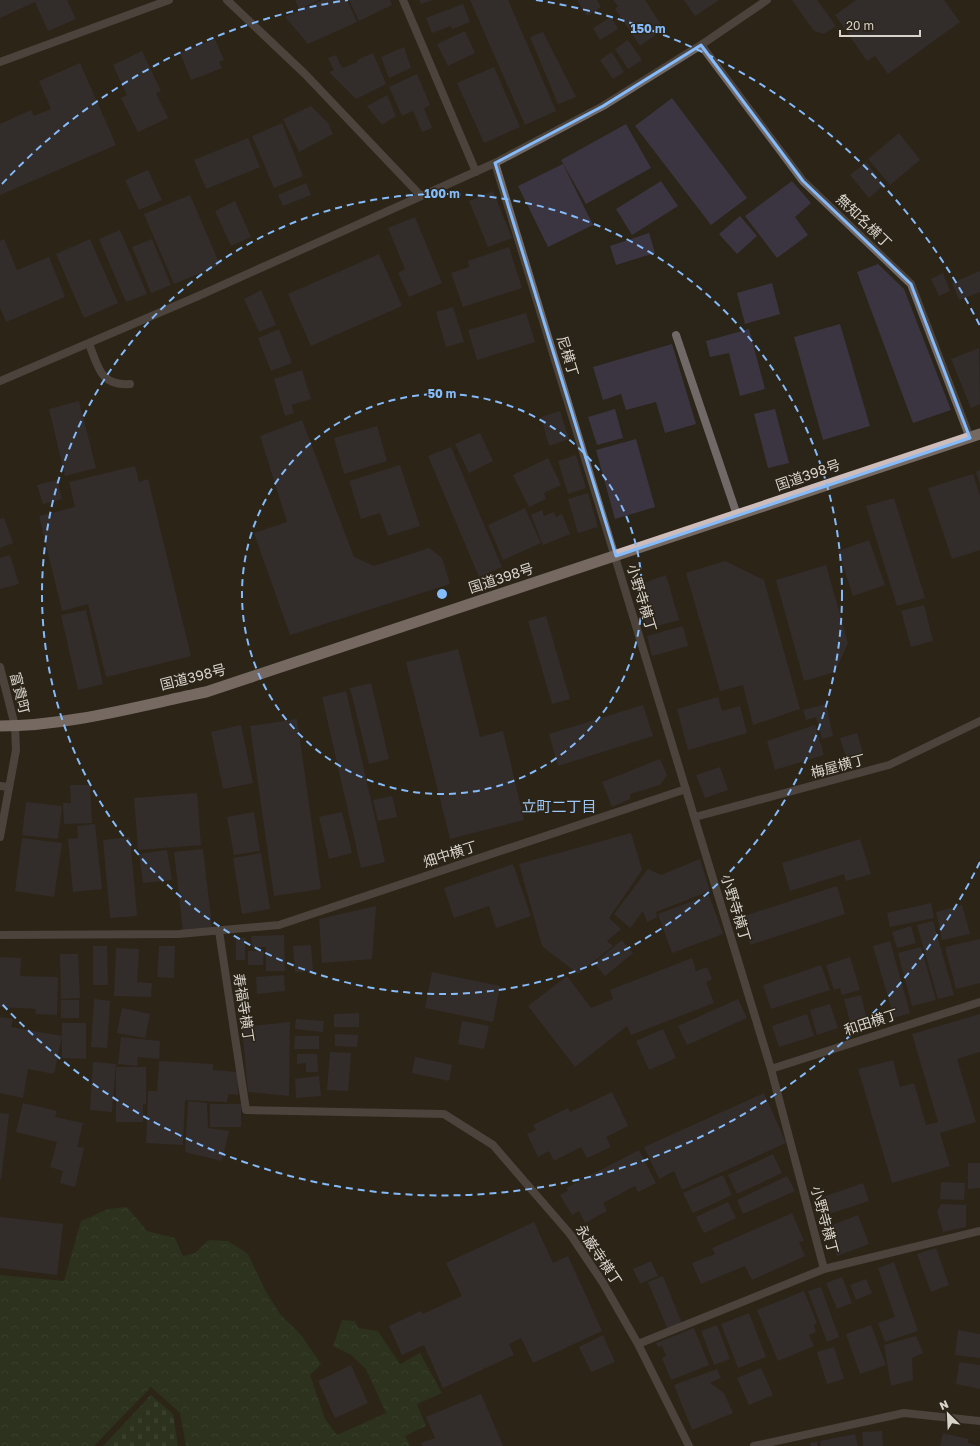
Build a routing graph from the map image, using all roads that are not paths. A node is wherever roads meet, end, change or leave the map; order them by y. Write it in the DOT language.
graph roads {
  1 [pos="169,0"];
  2 [pos="227,0"];
  3 [pos="403,0"];
  4 [pos="767,0"];
  5 [pos="701,45"];
  6 [pos="0,62"];
  7 [pos="495,163"];
  8 [pos="476,172"];
  9 [pos="421,196"];
  10 [pos="676,335"];
  11 [pos="89,344"];
  12 [pos="0,381"];
  13 [pos="130,384"];
  14 [pos="975,436"];
  15 [pos="737,515"];
  16 [pos="616,556"];
  17 [pos="0,667"];
  18 [pos="980,721"];
  19 [pos="0,726"];
  20 [pos="15,726"];
  21 [pos="0,786"];
  22 [pos="10,787"];
  23 [pos="686,789"];
  24 [pos="695,817"];
  25 [pos="0,837"];
  26 [pos="219,931"];
  27 [pos="0,935"];
  28 [pos="980,1002"];
  29 [pos="771,1069"];
  30 [pos="444,1114"];
  31 [pos="980,1231"];
  32 [pos="824,1269"];
  33 [pos="638,1344"];
  34 [pos="980,1421"];
  35 [pos="689,1446"];
  36 [pos="754,1446"];
  1 -- 6 [label="street"];
  2 -- 9 [label="street"];
  3 -- 8 [label="street"];
  4 -- 5 [label="street"];
  5 -- 7 [label="street"];
  5 -- 14 [label="street, 無知名横丁"];
  7 -- 8 [label="street"];
  7 -- 16 [label="street, 尼横丁"];
  8 -- 9 [label="street"];
  9 -- 11 [label="street"];
  10 -- 15 [label="street"];
  11 -- 12 [label="street"];
  11 -- 13 [label="street"];
  14 -- 15 [label="highway, 国道398号"];
  15 -- 16 [label="highway, 国道398号"];
  16 -- 20 [label="highway, 国道398号"];
  16 -- 23 [label="street, 小野寺横丁"];
  17 -- 20 [label="street, 富貴町"];
  18 -- 24 [label="street, 梅屋横丁"];
  19 -- 20 [label="highway, 国道398号"];
  20 -- 22 [label="street, 富貴町"];
  21 -- 22 [label="street"];
  22 -- 25 [label="street, 富貴町"];
  23 -- 24 [label="street, 小野寺横丁"];
  23 -- 26 [label="street, 畑中横丁"];
  24 -- 29 [label="street, 小野寺横丁"];
  26 -- 27 [label="street"];
  26 -- 30 [label="street, 寿福寺横丁"];
  28 -- 29 [label="street, 和田横丁"];
  29 -- 32 [label="street, 小野寺横丁"];
  30 -- 33 [label="street, 永巌寺横丁"];
  31 -- 32 [label="street"];
  32 -- 33 [label="street"];
  33 -- 35 [label="street, 永巌寺横丁"];
  34 -- 36 [label="street"];
}
